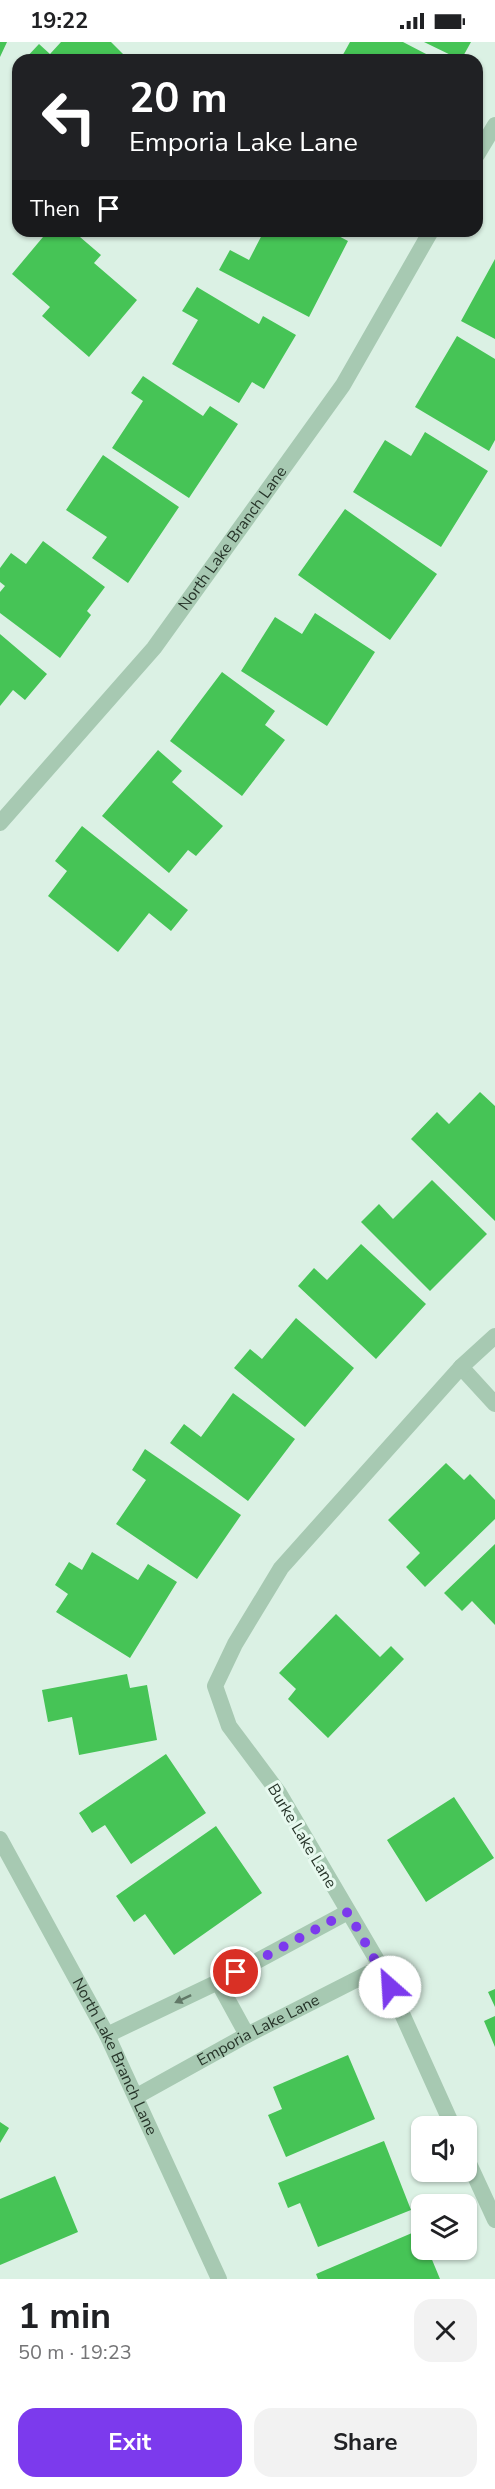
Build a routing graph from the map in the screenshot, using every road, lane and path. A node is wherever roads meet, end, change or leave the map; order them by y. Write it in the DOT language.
graph roads {
  1 [pos="495,125"];
  2 [pos="483,145"];
  3 [pos="428,237"];
  4 [pos="0,823"];
  5 [pos="495,1336"];
  6 [pos="461,1367"];
  7 [pos="495,1404"];
  8 [pos="0,1839"];
  9 [pos="348,1912"];
  10 [pos="381,1967"];
  11 [pos="218,1982"];
  12 [pos="107,2035"];
  13 [pos="247,2035"];
  14 [pos="137,2096"];
  15 [pos="448,2116"];
  16 [pos="477,2181"];
  17 [pos="495,2220"];
  18 [pos="219,2279"];
  1 -- 2 [label="street"];
  3 -- 4 [label="street, North Lake Branch Lane"];
  5 -- 6 [label="street, Burke Lake Lane"];
  6 -- 7 [label="street"];
  6 -- 9 [label="street, Burke Lake Lane"];
  8 -- 12 [label="street, North Lake Branch Lane"];
  9 -- 10 [label="street, Burke Lake Lane"];
  9 -- 11 [label="street"];
  10 -- 13 [label="street, Emporia Lake Lane"];
  10 -- 15 [label="street, Burke Lake Lane"];
  11 -- 12 [label="street, one-way"];
  11 -- 13 [label="street"];
  12 -- 14 [label="street, North Lake Branch Lane"];
  13 -- 14 [label="street, Emporia Lake Lane"];
  14 -- 18 [label="street, North Lake Branch Lane"];
  16 -- 17 [label="street"];
}
